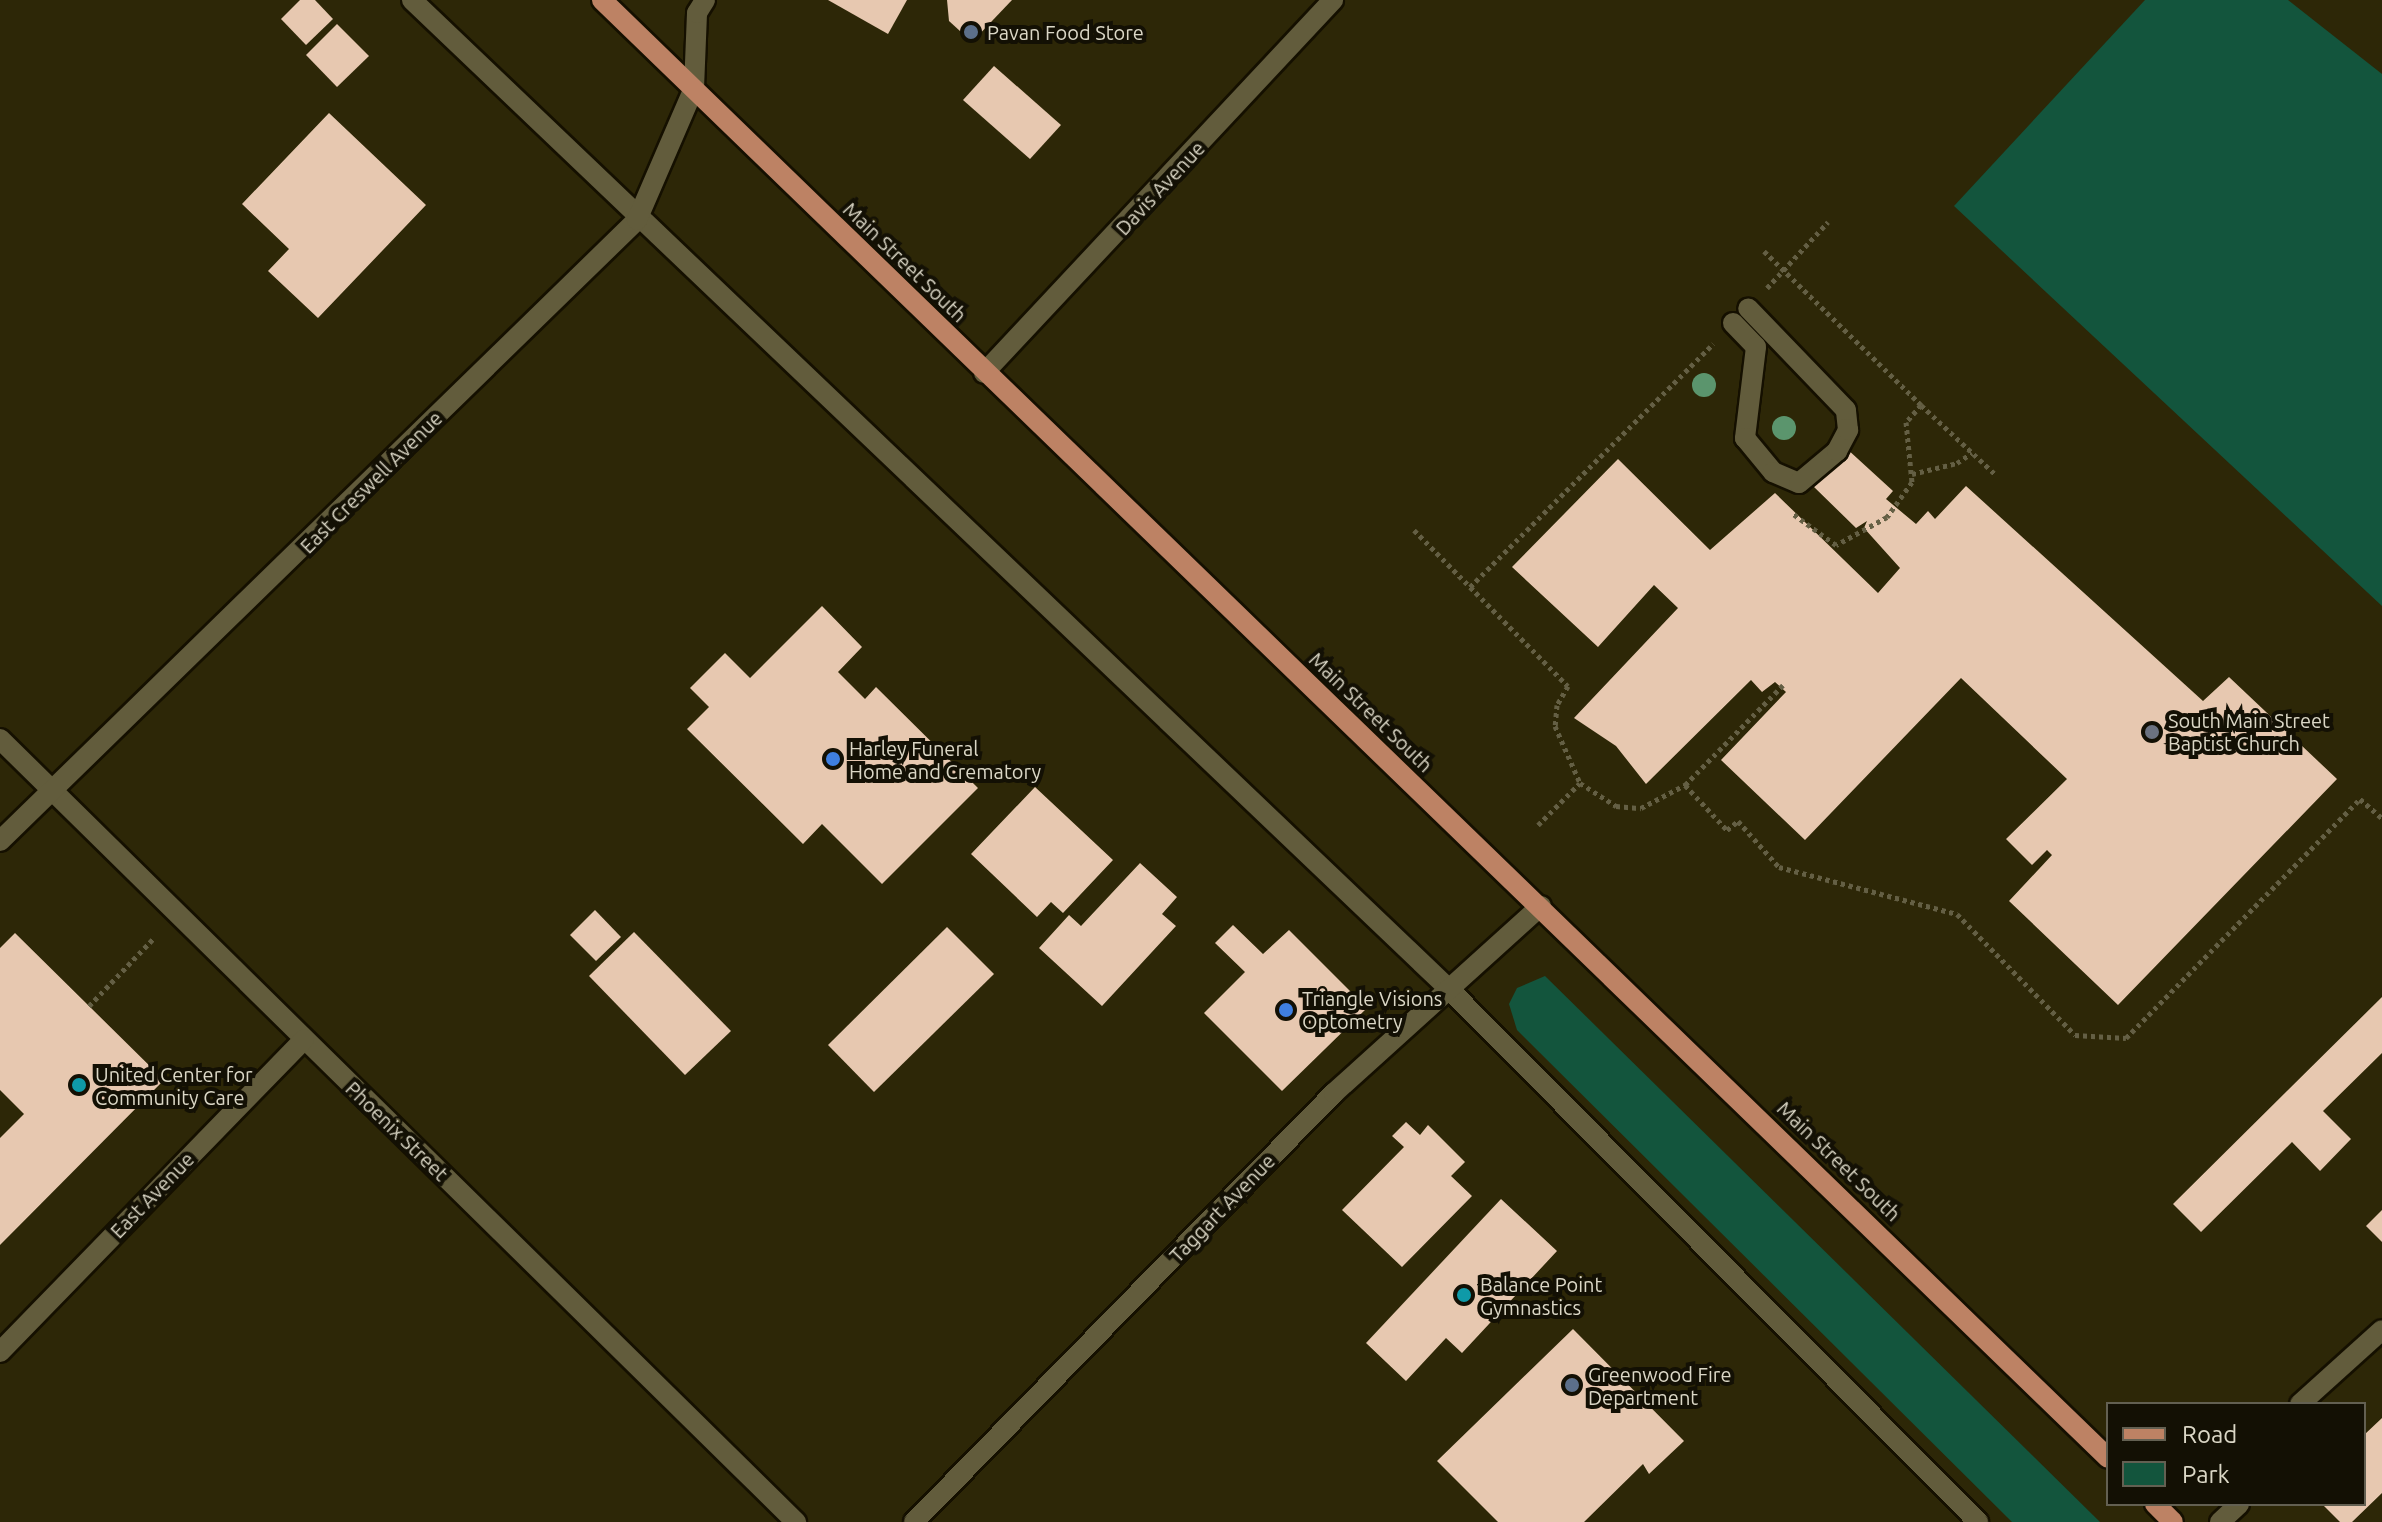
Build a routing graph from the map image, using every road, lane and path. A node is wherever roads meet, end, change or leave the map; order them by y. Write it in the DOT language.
graph roads {
  1 [pos="412,0"];
  2 [pos="602,0"];
  3 [pos="705,0"];
  4 [pos="1333,0"];
  5 [pos="694,88"];
  6 [pos="637,220"];
  7 [pos="1828,222"];
  8 [pos="1740,316"];
  9 [pos="984,373"];
  10 [pos="1921,405"];
  11 [pos="1972,453"];
  12 [pos="1912,474"];
  13 [pos="1996,475"];
  14 [pos="1414,530"];
  15 [pos="1470,587"];
  16 [pos="1783,685"];
  17 [pos="0,739"];
  18 [pos="1580,783"];
  19 [pos="1685,785"];
  20 [pos="54,793"];
  21 [pos="2382,818"];
  22 [pos="1538,825"];
  23 [pos="0,841"];
  24 [pos="1541,906"];
  25 [pos="154,938"];
  26 [pos="1447,987"];
  27 [pos="89,1006"];
  28 [pos="304,1039"];
  29 [pos="2382,1330"];
  30 [pos="0,1352"];
  31 [pos="2302,1402"];
  32 [pos="2106,1456"];
  33 [pos="2157,1506"];
  34 [pos="2237,1506"];
  35 [pos="796,1522"];
  36 [pos="914,1522"];
  37 [pos="1978,1522"];
  38 [pos="2173,1522"];
  39 [pos="2220,1522"];
  1 -- 6 [label="street"];
  2 -- 5 [label="main road, Main Street South"];
  3 -- 5 [label="street"];
  4 -- 9 [label="street, Davis Avenue"];
  5 -- 6 [label="street, East Creswell Avenue"];
  5 -- 9 [label="main road, Main Street South"];
  6 -- 20 [label="street, East Creswell Avenue"];
  6 -- 26 [label="street"];
  7 -- 8 [label="path"];
  8 -- 8 [label="street"];
  8 -- 15 [label="path"];
  9 -- 24 [label="main road, Main Street South"];
  10 -- 11 [label="path"];
  11 -- 12 [label="path"];
  11 -- 13 [label="path"];
  14 -- 15 [label="path"];
  15 -- 18 [label="path"];
  16 -- 19 [label="path"];
  17 -- 20 [label="street, Phoenix Street"];
  18 -- 19 [label="path"];
  18 -- 22 [label="path"];
  19 -- 21 [label="path"];
  20 -- 23 [label="street, East Creswell Avenue"];
  20 -- 28 [label="street, Phoenix Street"];
  24 -- 26 [label="street, Taggart Avenue"];
  24 -- 32 [label="main road, Main Street South"];
  25 -- 27 [label="path"];
  26 -- 36 [label="street, Taggart Avenue"];
  26 -- 37 [label="street"];
  28 -- 30 [label="street, East Avenue"];
  28 -- 35 [label="street, Phoenix Street"];
  29 -- 31 [label="street"];
  33 -- 38 [label="main road"];
  34 -- 39 [label="street"];
}
